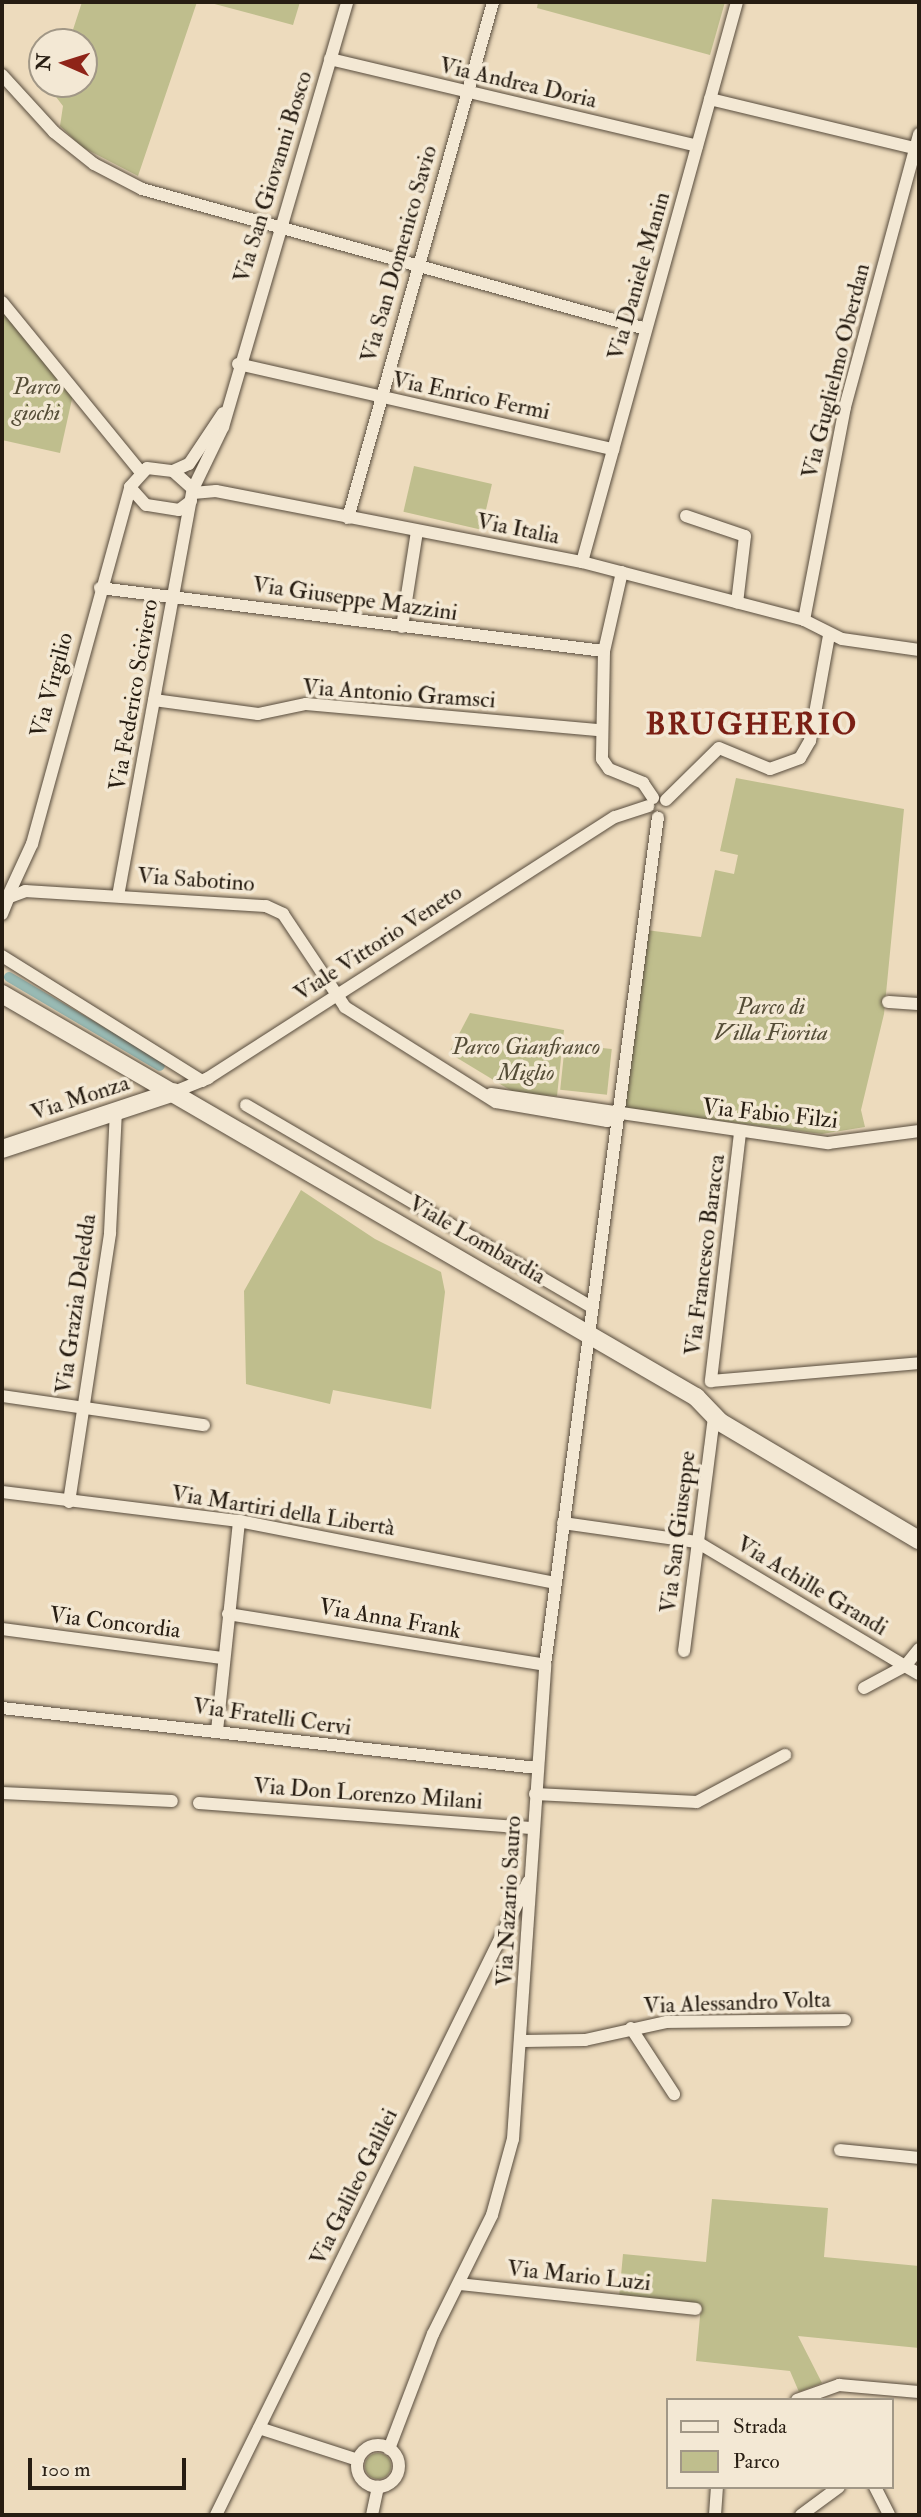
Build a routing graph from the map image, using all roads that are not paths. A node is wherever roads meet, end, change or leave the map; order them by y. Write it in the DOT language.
graph roads {
  1 [pos="348,2"];
  2 [pos="493,2"];
  3 [pos="737,2"];
  4 [pos="330,60"];
  5 [pos="2,75"];
  6 [pos="467,94"];
  7 [pos="710,99"];
  8 [pos="919,134"];
  9 [pos="697,146"];
  10 [pos="917,149"];
  11 [pos="279,229"];
  12 [pos="415,266"];
  13 [pos="2,302"];
  14 [pos="646,329"];
  15 [pos="238,364"];
  16 [pos="380,397"];
  17 [pos="224,412"];
  18 [pos="613,449"];
  19 [pos="139,470"];
  20 [pos="173,471"];
  21 [pos="130,486"];
  22 [pos="192,494"];
  23 [pos="686,516"];
  24 [pos="348,518"];
  25 [pos="417,531"];
  26 [pos="582,562"];
  27 [pos="622,572"];
  28 [pos="100,588"];
  29 [pos="174,596"];
  30 [pos="737,603"];
  31 [pos="804,620"];
  32 [pos="402,628"];
  33 [pos="829,635"];
  34 [pos="919,650"];
  35 [pos="604,651"];
  36 [pos="154,700"];
  37 [pos="600,730"];
  38 [pos="656,801"];
  39 [pos="658,817"];
  40 [pos="6,896"];
  41 [pos="118,896"];
  42 [pos="2,907"];
  43 [pos="2,914"];
  44 [pos="2,956"];
  45 [pos="2,994"];
  46 [pos="331,995"];
  47 [pos="888,1002"];
  48 [pos="919,1004"];
  49 [pos="202,1082"];
  50 [pos="174,1092"];
  51 [pos="246,1105"];
  52 [pos="116,1112"];
  53 [pos="617,1116"];
  54 [pos="919,1131"];
  55 [pos="740,1133"];
  56 [pos="2,1149"];
  57 [pos="590,1306"];
  58 [pos="586,1332"];
  59 [pos="919,1363"];
  60 [pos="2,1396"];
  61 [pos="83,1406"];
  62 [pos="714,1417"];
  63 [pos="204,1425"];
  64 [pos="2,1492"];
  65 [pos="69,1502"];
  66 [pos="239,1521"];
  67 [pos="563,1523"];
  68 [pos="919,1539"];
  69 [pos="697,1542"];
  70 [pos="556,1583"];
  71 [pos="228,1614"];
  72 [pos="2,1629"];
  73 [pos="919,1649"];
  74 [pos="684,1651"];
  75 [pos="222,1658"];
  76 [pos="545,1665"];
  77 [pos="905,1666"];
  78 [pos="919,1674"];
  79 [pos="864,1688"];
  80 [pos="2,1709"];
  81 [pos="217,1731"];
  82 [pos="785,1755"];
  83 [pos="537,1768"];
  84 [pos="2,1793"];
  85 [pos="535,1794"];
  86 [pos="172,1801"];
  87 [pos="199,1803"];
  88 [pos="534,1828"];
  89 [pos="530,1878"];
  90 [pos="845,2020"];
  91 [pos="631,2028"];
  92 [pos="524,2041"];
  93 [pos="674,2094"];
  94 [pos="840,2150"];
  95 [pos="919,2158"];
  96 [pos="458,2284"];
  97 [pos="696,2309"];
  98 [pos="919,2392"];
  99 [pos="821,2396"];
  100 [pos="259,2428"];
  101 [pos="389,2449"];
  102 [pos="358,2460"];
  103 [pos="378,2487"];
  104 [pos="717,2489"];
  105 [pos="836,2489"];
  106 [pos="876,2489"];
  107 [pos="216,2515"];
  108 [pos="372,2515"];
  109 [pos="715,2515"];
  110 [pos="801,2515"];
  111 [pos="889,2515"];
  1 -- 4 [label="street, Via San Giovanni Bosco"];
  2 -- 6 [label="street, Via San Domenico Savio"];
  3 -- 7 [label="street, Via Daniele Manin"];
  4 -- 6 [label="street, Via Andrea Doria"];
  4 -- 11 [label="street, Via San Giovanni Bosco"];
  5 -- 11 [label="street"];
  6 -- 9 [label="street, Via Andrea Doria"];
  6 -- 12 [label="street, Via San Domenico Savio"];
  7 -- 9 [label="street, Via Daniele Manin"];
  7 -- 10 [label="street"];
  8 -- 10 [label="street, Via Guglielmo Oberdan"];
  9 -- 14 [label="street, Via Daniele Manin"];
  10 -- 31 [label="street, Via Guglielmo Oberdan"];
  11 -- 12 [label="street"];
  11 -- 15 [label="street, Via San Giovanni Bosco"];
  12 -- 14 [label="street"];
  12 -- 16 [label="street, Via San Domenico Savio"];
  13 -- 19 [label="street"];
  14 -- 18 [label="street, Via Daniele Manin"];
  15 -- 16 [label="street, Via Enrico Fermi"];
  15 -- 17 [label="street, Via San Giovanni Bosco"];
  16 -- 18 [label="street, Via Enrico Fermi"];
  16 -- 24 [label="street, Via San Domenico Savio"];
  17 -- 20 [label="street"];
  17 -- 22 [label="street, Via Federico Sciviero"];
  18 -- 26 [label="street, Via Daniele Manin"];
  19 -- 20 [label="street"];
  19 -- 21 [label="street, Via Virgilio"];
  20 -- 22 [label="street"];
  21 -- 22 [label="street, Via Italia"];
  21 -- 28 [label="street, Via Virgilio"];
  22 -- 24 [label="street, Via Italia"];
  22 -- 29 [label="street, Via Federico Sciviero"];
  23 -- 30 [label="street"];
  24 -- 25 [label="street, Via Italia"];
  25 -- 26 [label="street, Via Italia"];
  25 -- 32 [label="street"];
  26 -- 27 [label="street, Via Italia"];
  27 -- 30 [label="street, Via Italia"];
  27 -- 35 [label="street"];
  28 -- 29 [label="street, Via Giuseppe Mazzini"];
  28 -- 40 [label="street, Via Virgilio"];
  29 -- 32 [label="street, Via Giuseppe Mazzini"];
  29 -- 36 [label="street, Via Federico Sciviero"];
  30 -- 31 [label="street, Via Italia"];
  31 -- 33 [label="street, Via Italia"];
  32 -- 35 [label="street, Via Giuseppe Mazzini"];
  33 -- 34 [label="street"];
  33 -- 38 [label="street"];
  35 -- 37 [label="street"];
  36 -- 37 [label="street, Via Antonio Gramsci"];
  36 -- 41 [label="street, Via Federico Sciviero"];
  37 -- 38 [label="street"];
  38 -- 39 [label="street"];
  38 -- 39 [label="street"];
  38 -- 46 [label="street, Viale Vittorio Veneto"];
  39 -- 53 [label="street, Via Nazario Sauro"];
  40 -- 41 [label="street, Via Sabotino"];
  40 -- 42 [label="street, Via Virgilio"];
  40 -- 43 [label="street"];
  41 -- 46 [label="street, Via Sabotino"];
  44 -- 49 [label="street"];
  45 -- 50 [label="main road, Viale Lombardia"];
  46 -- 49 [label="street, Viale Vittorio Veneto"];
  46 -- 53 [label="street, Via Fabio Filzi"];
  47 -- 48 [label="street"];
  49 -- 50 [label="street, Viale Vittorio Veneto"];
  50 -- 52 [label="main road, Via Monza"];
  50 -- 58 [label="main road, Viale Lombardia"];
  51 -- 57 [label="street, Viale Lombardia"];
  52 -- 56 [label="main road, Via Monza"];
  52 -- 61 [label="street, Via Grazia Deledda"];
  53 -- 55 [label="street, Via Fabio Filzi"];
  53 -- 57 [label="street, Via Nazario Sauro"];
  54 -- 55 [label="street, Via Fabio Filzi"];
  55 -- 59 [label="street, Via Francesco Baracca"];
  57 -- 58 [label="street, Via Nazario Sauro"];
  58 -- 62 [label="main road, Viale Lombardia"];
  58 -- 67 [label="street, Via Nazario Sauro"];
  60 -- 61 [label="street"];
  61 -- 63 [label="street"];
  61 -- 65 [label="street, Via Grazia Deledda"];
  62 -- 68 [label="main road, Viale Lombardia"];
  62 -- 69 [label="street, Via San Giuseppe"];
  64 -- 65 [label="street, Via Martiri della Libertà"];
  65 -- 66 [label="street, Via Martiri della Libertà"];
  66 -- 70 [label="street, Via Martiri della Libertà"];
  66 -- 71 [label="street"];
  67 -- 69 [label="street"];
  67 -- 70 [label="street, Via Nazario Sauro"];
  69 -- 74 [label="street, Via San Giuseppe"];
  69 -- 77 [label="street, Via Achille Grandi"];
  70 -- 76 [label="street, Via Nazario Sauro"];
  71 -- 75 [label="street"];
  71 -- 76 [label="street, Via Anna Frank"];
  72 -- 75 [label="street, Via Concordia"];
  73 -- 77 [label="street"];
  75 -- 81 [label="street"];
  76 -- 83 [label="street, Via Nazario Sauro"];
  77 -- 78 [label="street, Via Achille Grandi"];
  77 -- 79 [label="street"];
  80 -- 81 [label="street, Via Fratelli Cervi"];
  81 -- 83 [label="street, Via Fratelli Cervi"];
  82 -- 85 [label="street"];
  83 -- 85 [label="street, Via Nazario Sauro"];
  84 -- 86 [label="street"];
  85 -- 88 [label="street, Via Nazario Sauro"];
  87 -- 88 [label="street, Via Don Lorenzo Milani"];
  88 -- 89 [label="street, Via Nazario Sauro"];
  89 -- 92 [label="street, Via Nazario Sauro"];
  89 -- 100 [label="street, Via Galileo Galilei"];
  90 -- 91 [label="street, Via Alessandro Volta"];
  91 -- 92 [label="street, Via Alessandro Volta"];
  91 -- 93 [label="street, Via Alessandro Volta"];
  92 -- 96 [label="street, Via Nazario Sauro"];
  94 -- 95 [label="street"];
  96 -- 97 [label="street, Via Mario Luzi"];
  96 -- 101 [label="street, Via Nazario Sauro"];
  98 -- 99 [label="street"];
  100 -- 102 [label="street"];
  100 -- 107 [label="street, Via Galileo Galilei"];
  101 -- 102 [label="street"];
  101 -- 103 [label="street"];
  102 -- 103 [label="street"];
  103 -- 108 [label="street"];
  104 -- 109 [label="street"];
  105 -- 110 [label="street"];
  106 -- 111 [label="street"];
}
